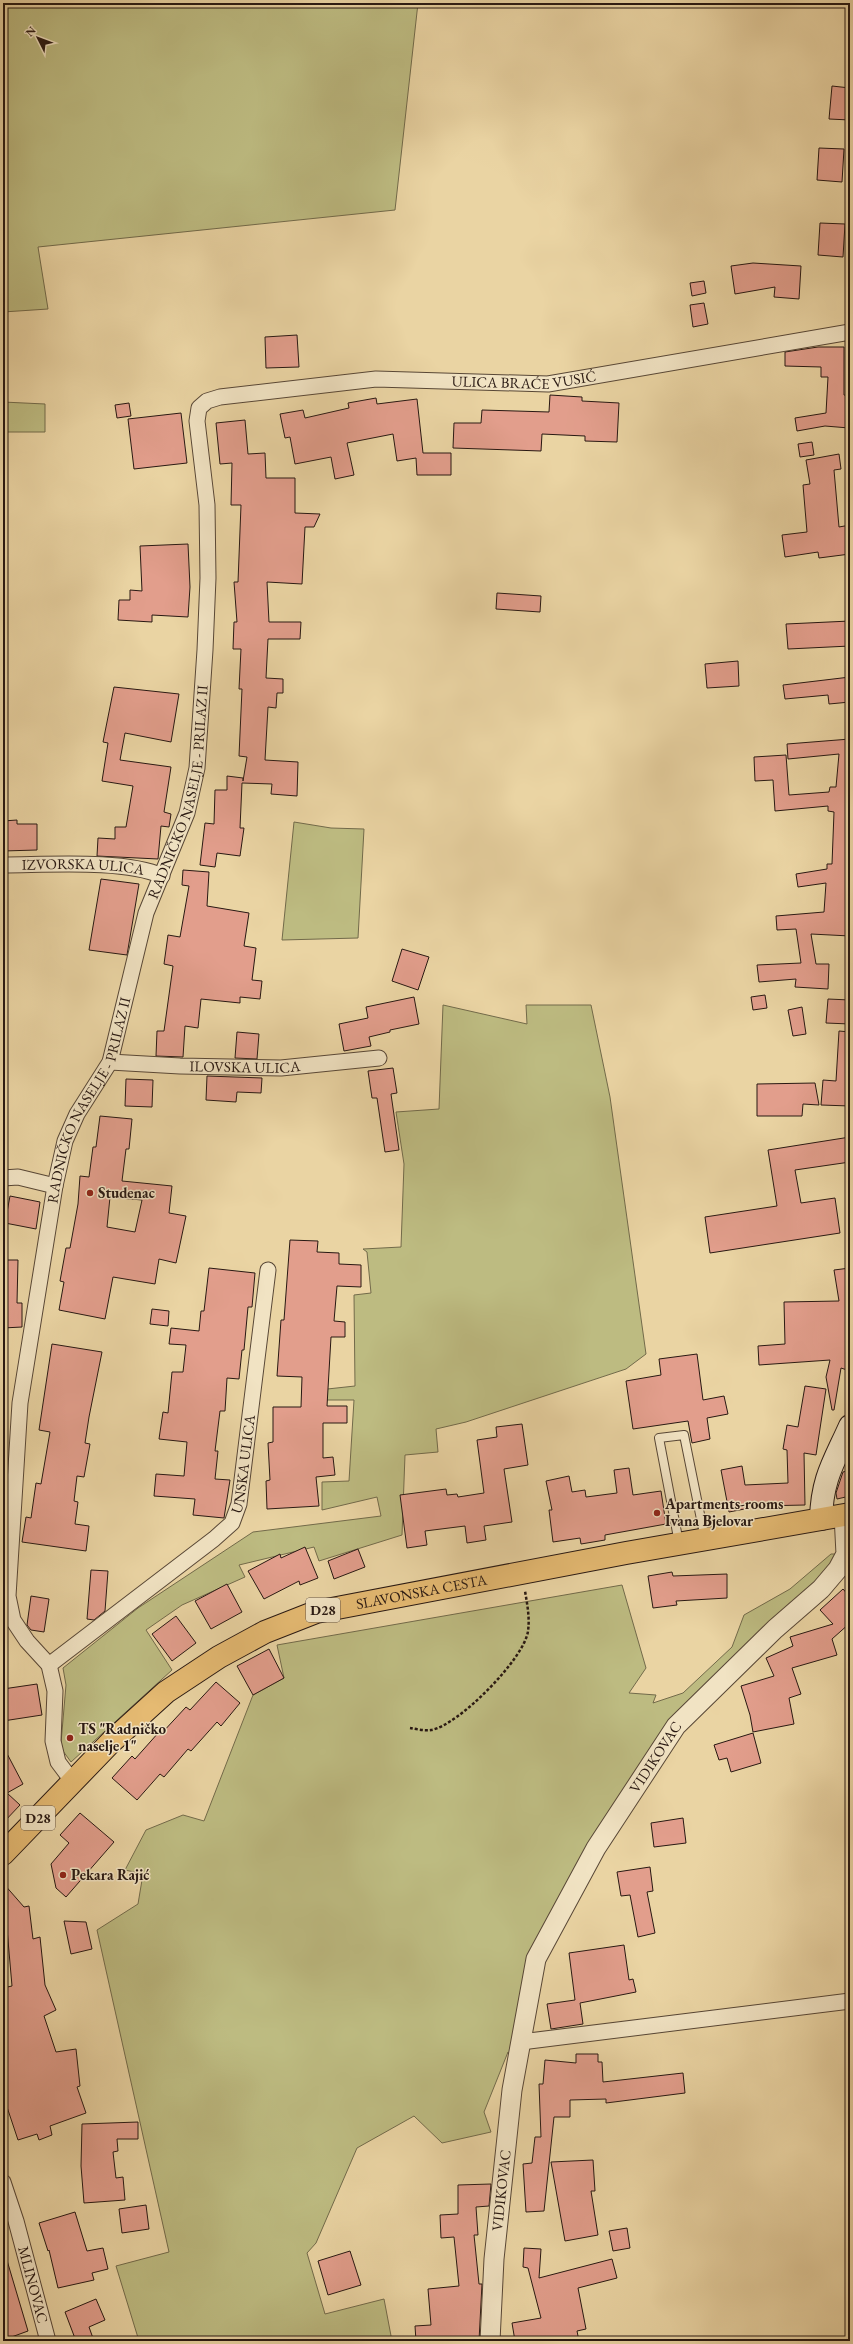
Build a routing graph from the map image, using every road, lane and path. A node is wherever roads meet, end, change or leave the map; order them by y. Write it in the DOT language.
graph roads {
  1 [pos="850,332"];
  2 [pos="199,408"];
  3 [pos="3,865"];
  4 [pos="162,876"];
  5 [pos="379,1058"];
  6 [pos="110,1062"];
  7 [pos="3,1178"];
  8 [pos="55,1186"];
  9 [pos="268,1270"];
  10 [pos="850,1426"];
  11 [pos="847,1515"];
  12 [pos="821,1519"];
  13 [pos="8,1536"];
  14 [pos="706,1539"];
  15 [pos="679,1544"];
  16 [pos="522,1573"];
  17 [pos="49,1665"];
  18 [pos="410,1728"];
  19 [pos="73,1782"];
  20 [pos="3,1854"];
  21 [pos="850,2001"];
  22 [pos="521,2042"];
  23 [pos="3,2182"];
  24 [pos="48,2341"];
  25 [pos="490,2341"];
  1 -- 2 [label="street, ULICA BRAĆE VUSIĆ"];
  2 -- 4 [label="street, RADNIČKO NASELJE - PRILAZ II"];
  3 -- 4 [label="street, IZVORSKA ULICA"];
  4 -- 6 [label="street, RADNIČKO NASELJE - PRILAZ II"];
  5 -- 6 [label="street, ILOVSKA ULICA"];
  6 -- 8 [label="street, RADNIČKO NASELJE - PRILAZ II"];
  7 -- 8 [label="street"];
  8 -- 13 [label="street, RADNIČKO NASELJE - PRILAZ II"];
  9 -- 17 [label="street, UNSKA ULICA"];
  10 -- 12 [label="main road"];
  11 -- 12 [label="main road, SLAVONSKA CESTA / D28"];
  11 -- 22 [label="street, VIDIKOVAC"];
  12 -- 14 [label="main road, SLAVONSKA CESTA / D28"];
  13 -- 17 [label="street, RADNIČKO NASELJE - PRILAZ II"];
  14 -- 15 [label="main road, SLAVONSKA CESTA / D28"];
  14 -- 15 [label="lane"];
  15 -- 16 [label="main road, SLAVONSKA CESTA / D28"];
  16 -- 18 [label="path"];
  16 -- 19 [label="main road, SLAVONSKA CESTA / D28"];
  17 -- 19 [label="street"];
  19 -- 20 [label="main road, SLAVONSKA CESTA / D28"];
  21 -- 22 [label="street"];
  22 -- 25 [label="street, VIDIKOVAC"];
  23 -- 24 [label="street, MLINOVAC"];
}
